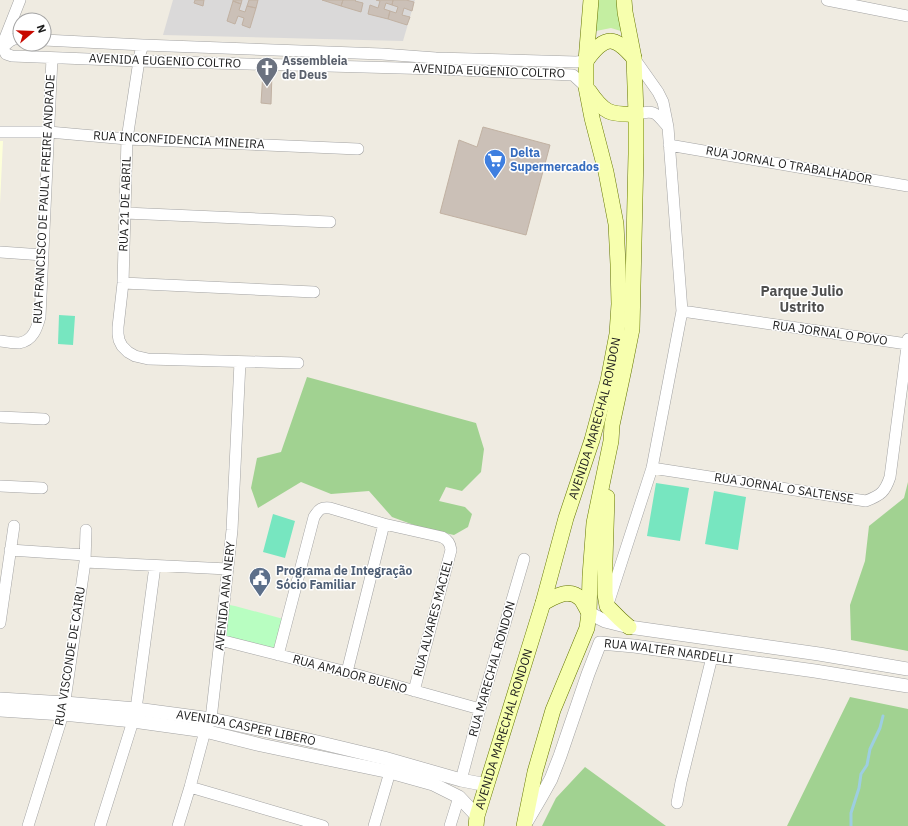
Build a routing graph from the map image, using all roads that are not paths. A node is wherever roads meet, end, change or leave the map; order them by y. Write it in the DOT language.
graph roads {
  1 [pos="20,0"];
  2 [pos="591,0"];
  3 [pos="624,0"];
  4 [pos="827,0"];
  5 [pos="871,4"];
  6 [pos="908,16"];
  7 [pos="12,40"];
  8 [pos="52,40"];
  9 [pos="143,45"];
  10 [pos="3,48"];
  11 [pos="291,51"];
  12 [pos="52,58"];
  13 [pos="634,58"];
  14 [pos="139,61"];
  15 [pos="586,61"];
  16 [pos="436,64"];
  17 [pos="291,65"];
  18 [pos="586,87"];
  19 [pos="635,92"];
  20 [pos="613,113"];
  21 [pos="636,114"];
  22 [pos="668,127"];
  23 [pos="0,132"];
  24 [pos="49,132"];
  25 [pos="127,139"];
  26 [pos="670,145"];
  27 [pos="358,149"];
  28 [pos="908,186"];
  29 [pos="125,213"];
  30 [pos="330,222"];
  31 [pos="0,252"];
  32 [pos="43,255"];
  33 [pos="123,283"];
  34 [pos="314,292"];
  35 [pos="682,311"];
  36 [pos="0,341"];
  37 [pos="908,342"];
  38 [pos="240,362"];
  39 [pos="298,363"];
  40 [pos="0,417"];
  41 [pos="44,419"];
  42 [pos="611,441"];
  43 [pos="652,468"];
  44 [pos="0,486"];
  45 [pos="42,488"];
  46 [pos="384,524"];
  47 [pos="14,526"];
  48 [pos="86,530"];
  49 [pos="10,550"];
  50 [pos="85,558"];
  51 [pos="524,559"];
  52 [pos="4,562"];
  53 [pos="155,566"];
  54 [pos="228,570"];
  55 [pos="543,604"];
  56 [pos="607,606"];
  57 [pos="588,613"];
  58 [pos="0,623"];
  59 [pos="629,627"];
  60 [pos="220,640"];
  61 [pos="278,655"];
  62 [pos="712,657"];
  63 [pos="908,669"];
  64 [pos="347,672"];
  65 [pos="908,686"];
  66 [pos="414,691"];
  67 [pos="0,699"];
  68 [pos="64,708"];
  69 [pos="480,709"];
  70 [pos="0,710"];
  71 [pos="134,715"];
  72 [pos="208,725"];
  73 [pos="390,772"];
  74 [pos="460,780"];
  75 [pos="487,785"];
  76 [pos="190,787"];
  77 [pos="459,797"];
  78 [pos="677,804"];
  79 [pos="480,823"];
  80 [pos="523,825"];
  81 [pos="28,826"];
  82 [pos="100,826"];
  83 [pos="178,826"];
  84 [pos="323,826"];
  85 [pos="374,826"];
  86 [pos="450,826"];
  1 -- 10 [label="street"];
  2 -- 15 [label="main road, AVENIDA MARECHAL RONDON"];
  3 -- 13 [label="main road, AVENIDA MARECHAL RONDON"];
  4 -- 5 [label="street"];
  5 -- 6 [label="street"];
  7 -- 10 [label="street"];
  8 -- 9 [label="street, AVENIDA EUGENIO COLTRO"];
  9 -- 11 [label="street, AVENIDA EUGENIO COLTRO"];
  9 -- 14 [label="street, RUA 21 DE ABRIL"];
  10 -- 12 [label="street, AVENIDA EUGENIO COLTRO"];
  11 -- 16 [label="street, AVENIDA EUGENIO COLTRO"];
  11 -- 17 [label="street"];
  12 -- 14 [label="street, AVENIDA EUGENIO COLTRO"];
  12 -- 24 [label="street, RUA FRANCISCO DE PAULA FREIRE ANDRADE"];
  13 -- 15 [label="main road"];
  13 -- 19 [label="main road, AVENIDA MARECHAL RONDON"];
  13 -- 22 [label="street"];
  14 -- 17 [label="street, AVENIDA EUGENIO COLTRO"];
  14 -- 25 [label="street, RUA 21 DE ABRIL"];
  15 -- 16 [label="street, AVENIDA EUGENIO COLTRO"];
  15 -- 18 [label="main road, AVENIDA MARECHAL RONDON"];
  16 -- 17 [label="street, AVENIDA EUGENIO COLTRO"];
  16 -- 18 [label="street, AVENIDA EUGENIO COLTRO"];
  18 -- 20 [label="main road"];
  18 -- 55 [label="main road, AVENIDA MARECHAL RONDON"];
  19 -- 20 [label="main road"];
  19 -- 21 [label="main road, AVENIDA MARECHAL RONDON"];
  20 -- 21 [label="main road"];
  21 -- 22 [label="street"];
  21 -- 42 [label="main road, AVENIDA MARECHAL RONDON"];
  22 -- 26 [label="street"];
  23 -- 24 [label="street, RUA INCONFIDENCIA MINEIRA"];
  24 -- 25 [label="street, RUA INCONFIDENCIA MINEIRA"];
  24 -- 32 [label="street, RUA FRANCISCO DE PAULA FREIRE ANDRADE"];
  25 -- 27 [label="street, RUA INCONFIDENCIA MINEIRA"];
  25 -- 29 [label="street, RUA 21 DE ABRIL"];
  26 -- 28 [label="street, RUA JORNAL O TRABALHADOR"];
  26 -- 35 [label="street"];
  29 -- 30 [label="street"];
  29 -- 33 [label="street, RUA 21 DE ABRIL"];
  31 -- 32 [label="street"];
  32 -- 36 [label="street, RUA FRANCISCO DE PAULA FREIRE ANDRADE"];
  33 -- 34 [label="street"];
  33 -- 38 [label="street, RUA 21 DE ABRIL"];
  35 -- 37 [label="street, RUA JORNAL O POVO"];
  35 -- 43 [label="street"];
  37 -- 43 [label="street, RUA JORNAL O SALTENSE"];
  38 -- 39 [label="street"];
  38 -- 54 [label="street, AVENIDA ANA NERY"];
  40 -- 41 [label="street"];
  42 -- 56 [label="main road"];
  42 -- 57 [label="main road, AVENIDA MARECHAL RONDON"];
  43 -- 56 [label="street"];
  44 -- 45 [label="street"];
  46 -- 61 [label="street"];
  46 -- 64 [label="street"];
  46 -- 66 [label="street, RUA ALVARES MACIEL"];
  47 -- 49 [label="street"];
  48 -- 50 [label="street, RUA VISCONDE DE CAIRU"];
  49 -- 50 [label="street"];
  49 -- 52 [label="street"];
  50 -- 53 [label="street"];
  50 -- 68 [label="street, RUA VISCONDE DE CAIRU"];
  51 -- 69 [label="street, RUA MARECHAL RONDON"];
  52 -- 58 [label="street"];
  53 -- 54 [label="street"];
  53 -- 71 [label="street"];
  54 -- 60 [label="street, AVENIDA ANA NERY"];
  55 -- 57 [label="main road"];
  55 -- 75 [label="main road, AVENIDA MARECHAL RONDON"];
  56 -- 59 [label="main road"];
  57 -- 59 [label="street, RUA WALTER NARDELLI"];
  57 -- 80 [label="main road, AVENIDA MARECHAL RONDON"];
  59 -- 63 [label="street, RUA WALTER NARDELLI"];
  60 -- 61 [label="street, RUA AMADOR BUENO"];
  60 -- 72 [label="street, AVENIDA ANA NERY"];
  61 -- 64 [label="street, RUA AMADOR BUENO"];
  62 -- 65 [label="street, RUA WALTER NARDELLI"];
  62 -- 78 [label="street"];
  62 -- 80 [label="street, RUA WALTER NARDELLI"];
  64 -- 66 [label="street, RUA AMADOR BUENO"];
  66 -- 69 [label="street, RUA AMADOR BUENO"];
  67 -- 68 [label="street, AVENIDA CASPER LIBERO"];
  68 -- 70 [label="street, AVENIDA CASPER LIBERO"];
  68 -- 71 [label="street, AVENIDA CASPER LIBERO"];
  68 -- 81 [label="street, RUA VISCONDE DE CAIRU"];
  69 -- 74 [label="street, RUA MARECHAL RONDON"];
  71 -- 72 [label="street, AVENIDA CASPER LIBERO"];
  71 -- 82 [label="street"];
  72 -- 73 [label="street, AVENIDA CASPER LIBERO"];
  72 -- 74 [label="street, AVENIDA CASPER LIBERO"];
  72 -- 76 [label="street, AVENIDA ANA NERY"];
  73 -- 77 [label="street, AVENIDA CASPER LIBERO"];
  73 -- 85 [label="street"];
  74 -- 75 [label="street, AVENIDA CASPER LIBERO"];
  75 -- 79 [label="main road, AVENIDA MARECHAL RONDON"];
  76 -- 83 [label="street, AVENIDA ANA NERY"];
  76 -- 84 [label="street"];
  77 -- 79 [label="street, AVENIDA CASPER LIBERO"];
  77 -- 86 [label="street"];
}
